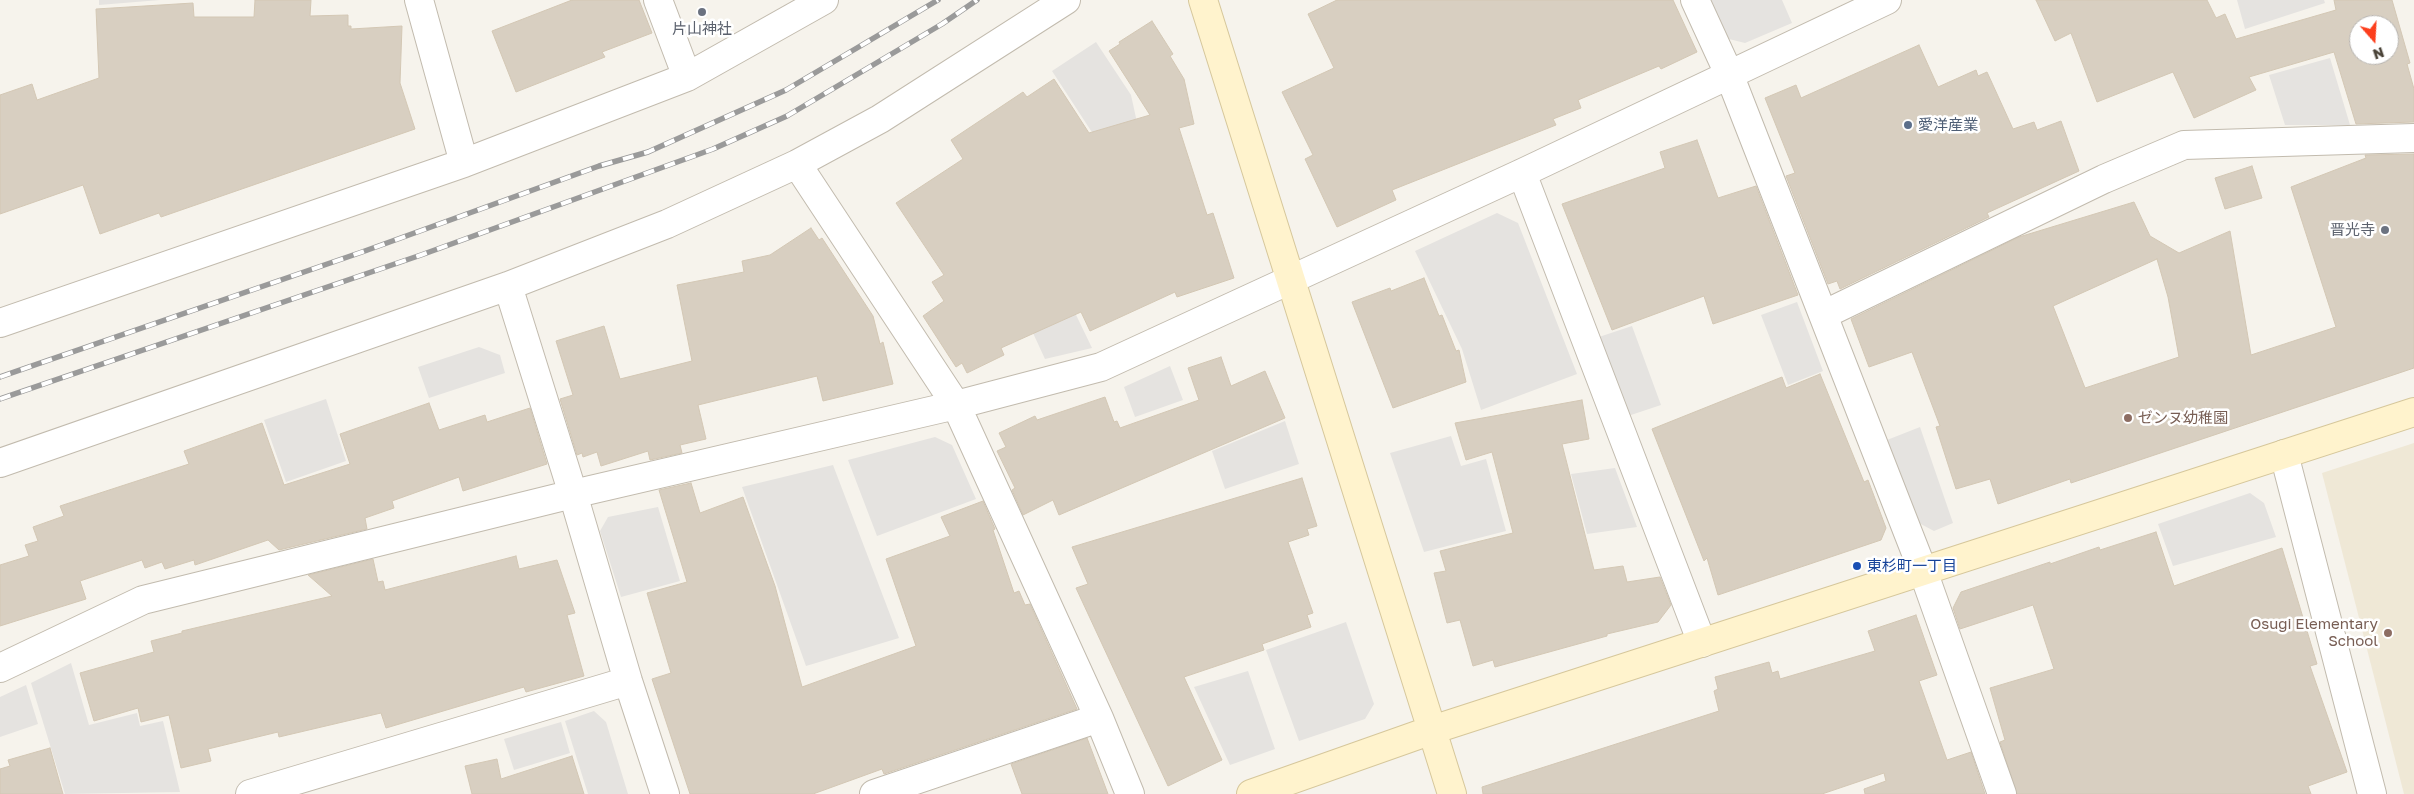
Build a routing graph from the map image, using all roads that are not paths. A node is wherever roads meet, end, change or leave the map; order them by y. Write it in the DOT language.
graph roads {
  1 [pos="419,0"];
  2 [pos="658,0"];
  3 [pos="824,0"];
  4 [pos="1066,0"];
  5 [pos="1203,0"];
  6 [pos="1695,0"];
  7 [pos="1887,0"];
  8 [pos="1729,74"];
  9 [pos="686,77"];
  10 [pos="2414,138"];
  11 [pos="464,163"];
  12 [pos="797,164"];
  13 [pos="1522,174"];
  14 [pos="1290,280"];
  15 [pos="508,286"];
  16 [pos="1823,315"];
  17 [pos="0,323"];
  18 [pos="956,405"];
  19 [pos="2414,412"];
  20 [pos="2284,454"];
  21 [pos="0,463"];
  22 [pos="573,494"];
  23 [pos="1923,571"];
  24 [pos="1702,643"];
  25 [pos="0,668"];
  26 [pos="628,681"];
  27 [pos="1099,718"];
  28 [pos="1432,730"];
  29 [pos="250,794"];
  30 [pos="665,794"];
  31 [pos="874,794"];
  32 [pos="1130,794"];
  33 [pos="1251,794"];
  34 [pos="1452,794"];
  35 [pos="2002,794"];
  36 [pos="2372,794"];
  1 -- 11 [label="street"];
  2 -- 9 [label="street"];
  3 -- 9 [label="street"];
  4 -- 12 [label="street"];
  5 -- 14 [label="street"];
  6 -- 8 [label="street"];
  7 -- 8 [label="street"];
  8 -- 13 [label="street"];
  8 -- 16 [label="street"];
  9 -- 11 [label="street"];
  10 -- 16 [label="street"];
  11 -- 17 [label="street"];
  12 -- 15 [label="street"];
  12 -- 18 [label="street"];
  13 -- 14 [label="street"];
  13 -- 24 [label="street"];
  14 -- 18 [label="street"];
  14 -- 28 [label="street"];
  15 -- 21 [label="street"];
  15 -- 22 [label="street"];
  16 -- 23 [label="street"];
  18 -- 22 [label="street"];
  18 -- 27 [label="street"];
  19 -- 20 [label="street"];
  20 -- 23 [label="street"];
  20 -- 36 [label="street"];
  22 -- 25 [label="street"];
  22 -- 26 [label="street"];
  23 -- 24 [label="street"];
  23 -- 35 [label="street"];
  24 -- 28 [label="street"];
  26 -- 29 [label="street"];
  26 -- 30 [label="street"];
  27 -- 31 [label="street"];
  27 -- 32 [label="street"];
  28 -- 33 [label="street"];
  28 -- 34 [label="street"];
}
